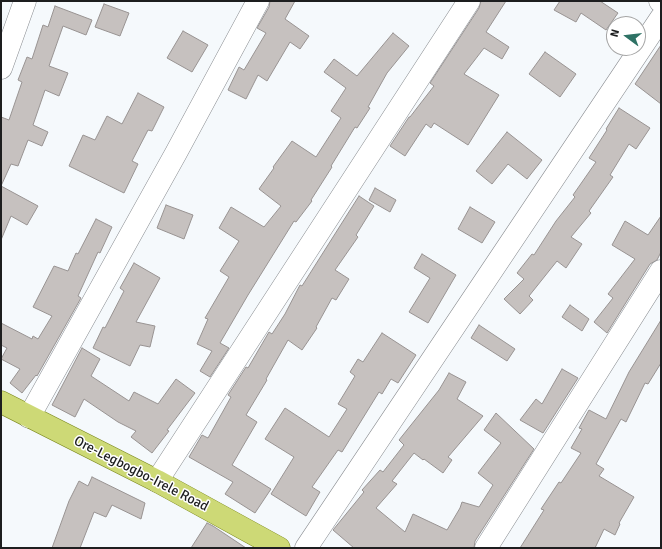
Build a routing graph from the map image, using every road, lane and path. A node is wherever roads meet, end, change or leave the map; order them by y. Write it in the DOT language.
graph roads {
  1 [pos="25,1"];
  2 [pos="258,1"];
  3 [pos="469,1"];
  4 [pos="661,18"];
  5 [pos="1,68"];
  6 [pos="661,271"];
  7 [pos="1,402"];
  8 [pos="29,417"];
  9 [pos="157,481"];
  10 [pos="279,548"];
  11 [pos="306,548"];
  12 [pos="486,548"];
  1 -- 5 [label="street"];
  2 -- 8 [label="street"];
  3 -- 9 [label="street"];
  4 -- 11 [label="street"];
  6 -- 12 [label="street"];
  7 -- 8 [label="main road, Ore-Legbogbo-Irele Road"];
  8 -- 9 [label="main road, Ore-Legbogbo-Irele Road"];
  9 -- 10 [label="main road, Ore-Legbogbo-Irele Road"];
}
